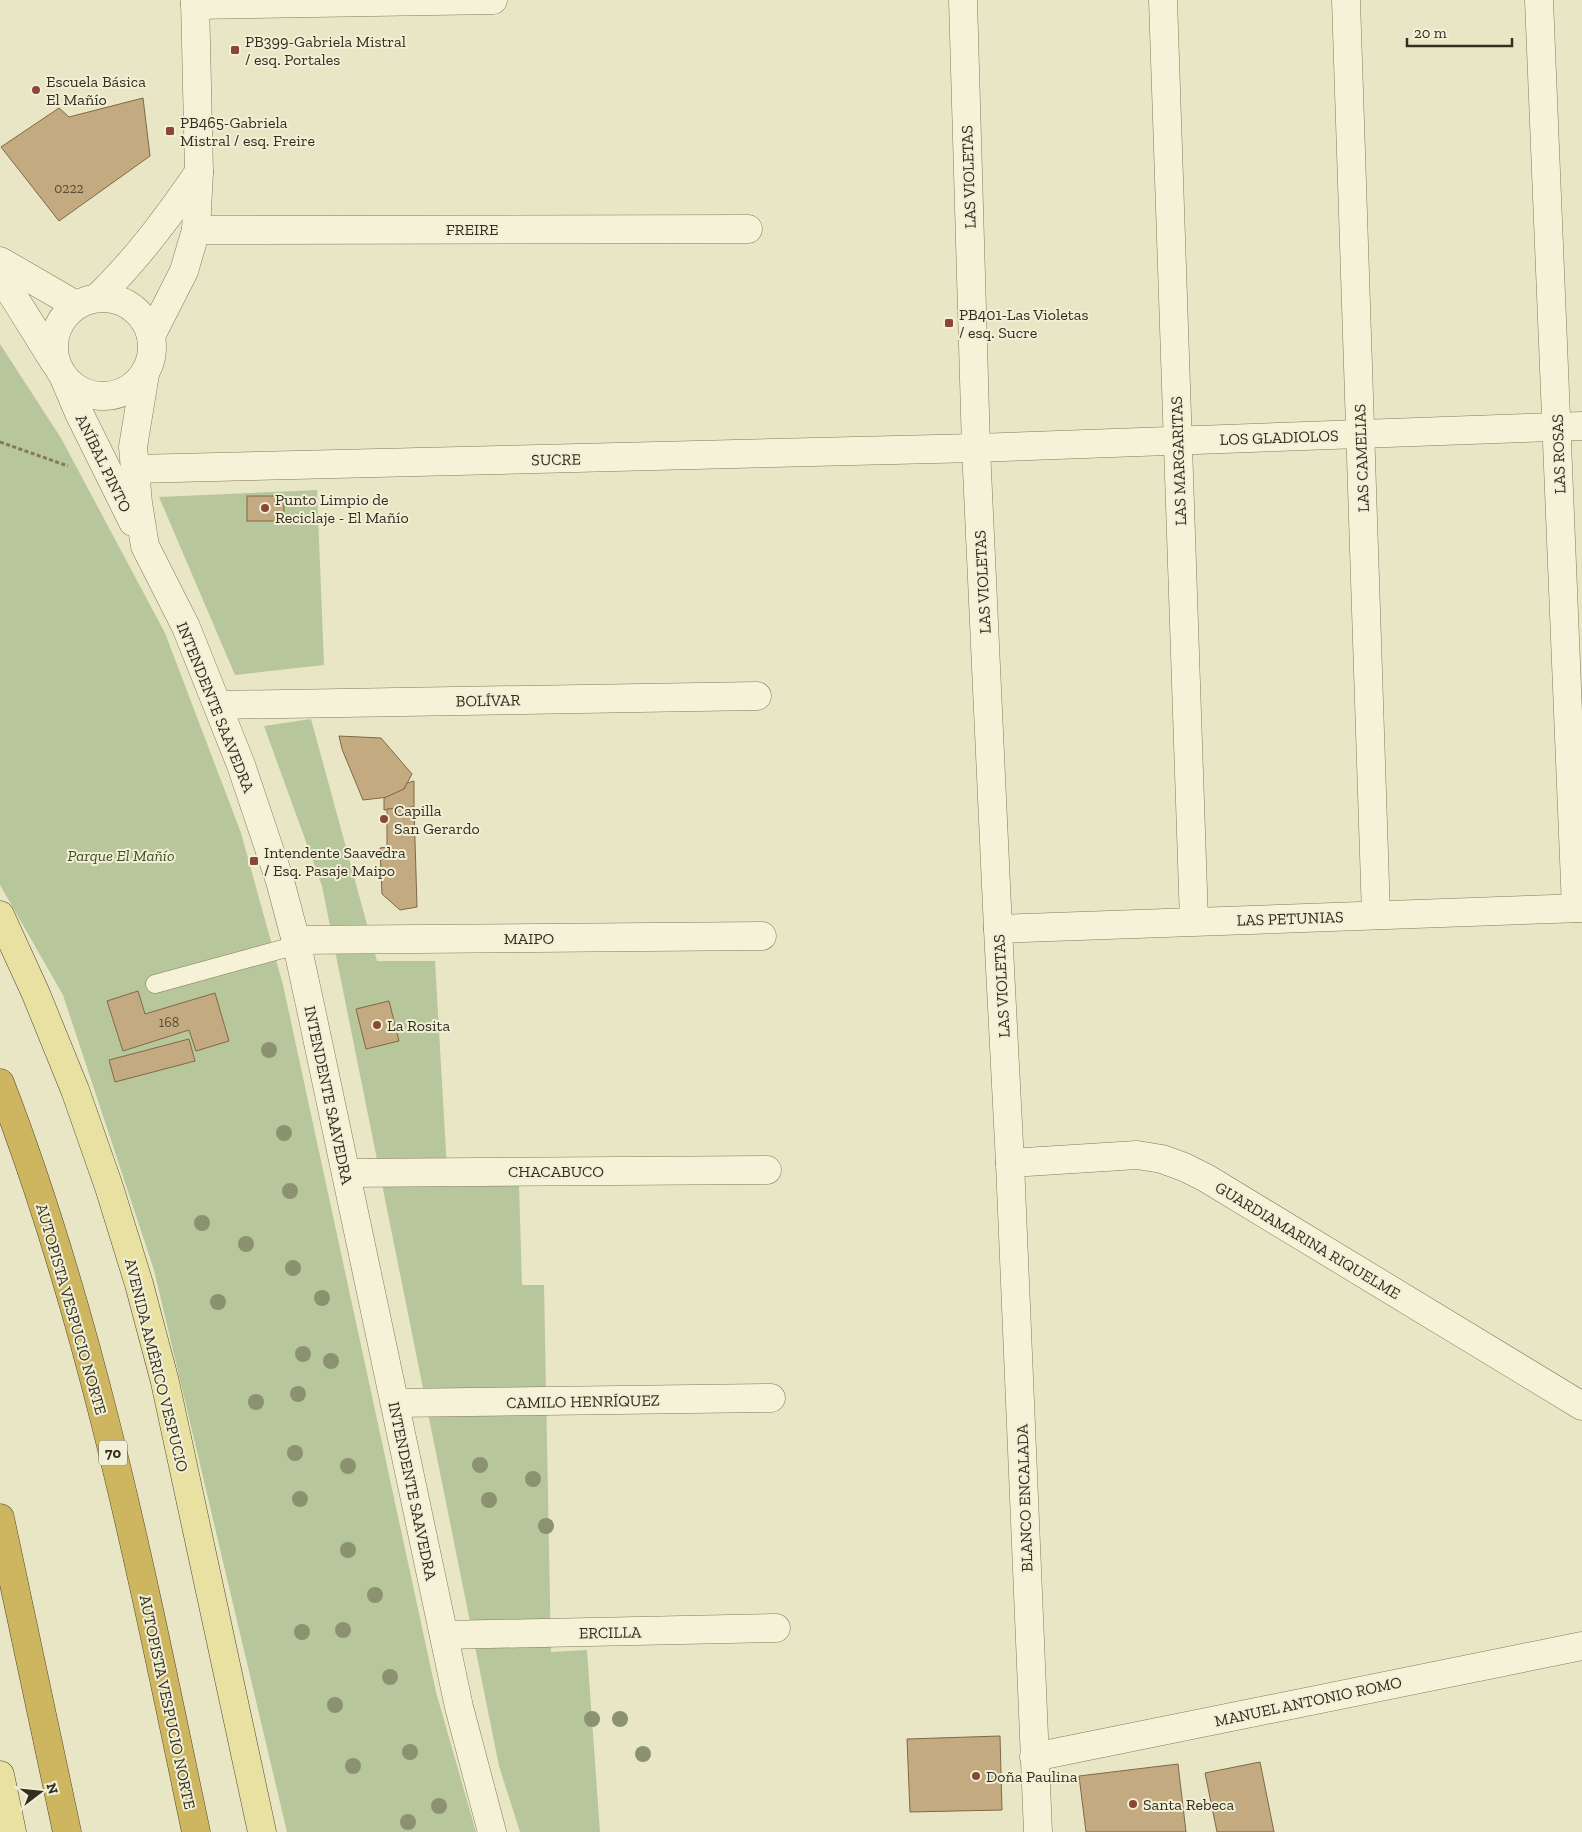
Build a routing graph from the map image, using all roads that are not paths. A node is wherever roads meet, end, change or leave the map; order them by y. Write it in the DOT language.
graph roads {
  1 [pos="493,0"];
  2 [pos="963,0"];
  3 [pos="1163,0"];
  4 [pos="1346,0"];
  5 [pos="1539,0"];
  6 [pos="195,3"];
  7 [pos="199,172"];
  8 [pos="748,229"];
  9 [pos="196,230"];
  10 [pos="0,261"];
  11 [pos="0,275"];
  12 [pos="87,301"];
  13 [pos="151,336"];
  14 [pos="61,373"];
  15 [pos="144,374"];
  16 [pos="1569,426"];
  17 [pos="1360,434"];
  18 [pos="1178,441"];
  19 [pos="976,448"];
  20 [pos="125,476"];
  21 [pos="757,696"];
  22 [pos="218,705"];
  23 [pos="1579,908"];
  24 [pos="0,914"];
  25 [pos="1376,915"];
  26 [pos="1194,922"];
  27 [pos="998,929"];
  28 [pos="762,936"];
  29 [pos="296,942"];
  30 [pos="155,984"];
  31 [pos="0,1082"];
  32 [pos="1010,1163"];
  33 [pos="767,1170"];
  34 [pos="346,1173"];
  35 [pos="771,1398"];
  36 [pos="395,1403"];
  37 [pos="1582,1406"];
  38 [pos="0,1518"];
  39 [pos="776,1628"];
  40 [pos="444,1636"];
  41 [pos="1582,1646"];
  42 [pos="1034,1757"];
  43 [pos="0,1775"];
  44 [pos="12,1832"];
  45 [pos="67,1832"];
  46 [pos="196,1832"];
  47 [pos="262,1832"];
  48 [pos="492,1832"];
  49 [pos="1038,1832"];
  1 -- 6 [label="street"];
  2 -- 19 [label="street, LAS VIOLETAS"];
  3 -- 18 [label="street, LAS MARGARITAS"];
  4 -- 17 [label="street, LAS CAMELIAS"];
  5 -- 16 [label="street, LAS ROSAS"];
  6 -- 7 [label="street"];
  7 -- 9 [label="street"];
  7 -- 12 [label="street"];
  8 -- 9 [label="street, FREIRE"];
  9 -- 13 [label="street"];
  10 -- 12 [label="street"];
  11 -- 14 [label="street, ANÍBAL PINTO"];
  12 -- 13 [label="street"];
  12 -- 14 [label="street"];
  13 -- 15 [label="street"];
  14 -- 15 [label="street"];
  14 -- 20 [label="street, ANÍBAL PINTO"];
  15 -- 20 [label="street, INTENDENTE SAAVEDRA"];
  16 -- 17 [label="street, LOS GLADIOLOS"];
  16 -- 23 [label="street, LAS ROSAS"];
  17 -- 18 [label="street, LOS GLADIOLOS"];
  17 -- 25 [label="street, LAS CAMELIAS"];
  18 -- 19 [label="street, LOS GLADIOLOS"];
  18 -- 26 [label="street, LAS MARGARITAS"];
  19 -- 20 [label="street, SUCRE"];
  19 -- 27 [label="street, LAS VIOLETAS"];
  20 -- 22 [label="street, INTENDENTE SAAVEDRA"];
  21 -- 22 [label="street, BOLÍVAR"];
  22 -- 29 [label="street, INTENDENTE SAAVEDRA"];
  23 -- 25 [label="street, LAS PETUNIAS"];
  24 -- 47 [label="main road, AVENIDA AMÉRICO VESPUCIO"];
  25 -- 26 [label="street, LAS PETUNIAS"];
  26 -- 27 [label="street, LAS PETUNIAS"];
  27 -- 32 [label="street, LAS VIOLETAS"];
  28 -- 29 [label="street, MAIPO"];
  29 -- 30 [label="lane"];
  29 -- 34 [label="street, INTENDENTE SAAVEDRA"];
  31 -- 46 [label="highway, AUTOPISTA VESPUCIO NORTE / 70"];
  32 -- 37 [label="street, GUARDIAMARINA RIQUELME"];
  32 -- 42 [label="street, BLANCO ENCALADA"];
  33 -- 34 [label="street, CHACABUCO"];
  34 -- 36 [label="street, INTENDENTE SAAVEDRA"];
  35 -- 36 [label="street, CAMILO HENRÍQUEZ"];
  36 -- 40 [label="street, INTENDENTE SAAVEDRA"];
  38 -- 45 [label="highway"];
  39 -- 40 [label="street, ERCILLA"];
  40 -- 48 [label="street, INTENDENTE SAAVEDRA"];
  41 -- 42 [label="street, MANUEL ANTONIO ROMO"];
  42 -- 49 [label="street, BLANCO ENCALADA"];
  43 -- 44 [label="main road"];
}
